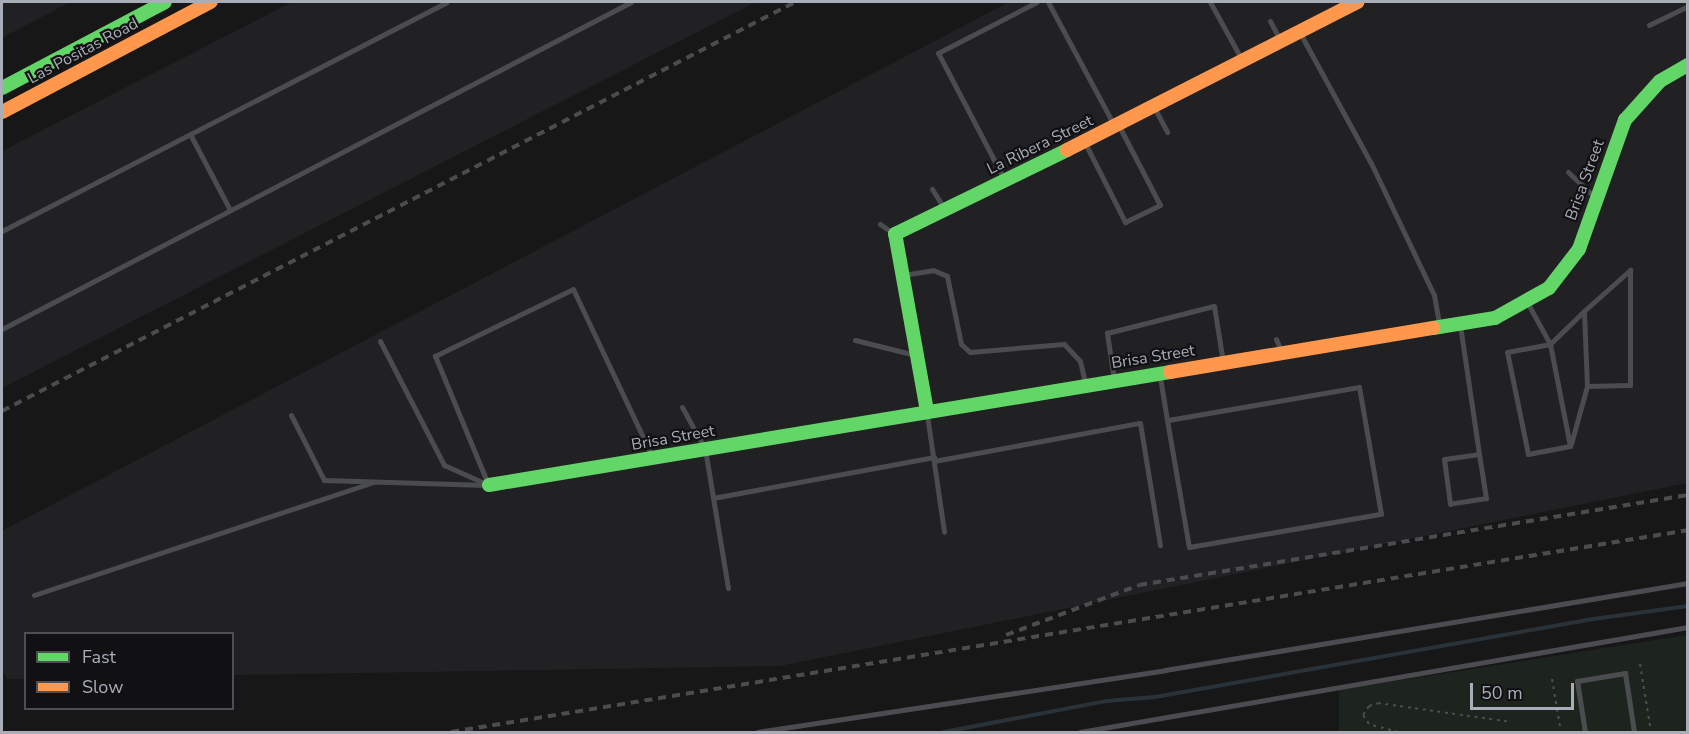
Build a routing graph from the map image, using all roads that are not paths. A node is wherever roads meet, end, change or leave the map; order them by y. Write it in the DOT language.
graph roads {
  1 [pos="165,2"];
  2 [pos="211,2"];
  3 [pos="447,2"];
  4 [pos="631,2"];
  5 [pos="1037,2"];
  6 [pos="1048,2"];
  7 [pos="1210,2"];
  8 [pos="1358,2"];
  9 [pos="1343,5"];
  10 [pos="1688,6"];
  11 [pos="1270,21"];
  12 [pos="1649,25"];
  13 [pos="1299,32"];
  14 [pos="1281,42"];
  15 [pos="1242,61"];
  16 [pos="1688,65"];
  17 [pos="2,88"];
  18 [pos="1154,108"];
  19 [pos="2,112"];
  20 [pos="1117,126"];
  21 [pos="1167,132"];
  22 [pos="190,134"];
  23 [pos="1084,141"];
  24 [pos="1568,172"];
  25 [pos="1005,180"];
  26 [pos="932,189"];
  27 [pos="1595,197"];
  28 [pos="945,209"];
  29 [pos="230,210"];
  30 [pos="880,224"];
  31 [pos="2,231"];
  32 [pos="895,234"];
  33 [pos="902,275"];
  34 [pos="1526,300"];
  35 [pos="1584,311"];
  36 [pos="1460,323"];
  37 [pos="1439,327"];
  38 [pos="2,328"];
  39 [pos="855,340"];
  40 [pos="380,341"];
  41 [pos="1550,344"];
  42 [pos="917,356"];
  43 [pos="1223,362"];
  44 [pos="1159,372"];
  45 [pos="1114,380"];
  46 [pos="1085,385"];
  47 [pos="1587,386"];
  48 [pos="682,407"];
  49 [pos="927,411"];
  50 [pos="291,415"];
  51 [pos="1167,420"];
  52 [pos="1570,446"];
  53 [pos="705,449"];
  54 [pos="1479,454"];
  55 [pos="653,459"];
  56 [pos="934,459"];
  57 [pos="375,482"];
  58 [pos="489,485"];
  59 [pos="713,498"];
  60 [pos="944,532"];
  61 [pos="1160,545"];
  62 [pos="1688,583"];
  63 [pos="728,588"];
  64 [pos="34,595"];
  65 [pos="1688,627"];
  66 [pos="757,732"];
  67 [pos="1080,732"];
  68 [pos="1585,732"];
  69 [pos="1634,732"];
  1 -- 17 [label="street, Las Positas Road"];
  2 -- 19 [label="street, Las Positas Road"];
  3 -- 22 [label="lane"];
  4 -- 29 [label="lane"];
  5 -- 25 [label="lane"];
  6 -- 20 [label="lane"];
  7 -- 15 [label="lane"];
  8 -- 9 [label="street, La Ribera Street"];
  9 -- 13 [label="street, La Ribera Street"];
  10 -- 12 [label="lane"];
  11 -- 14 [label="lane"];
  13 -- 14 [label="street, La Ribera Street"];
  13 -- 37 [label="lane"];
  14 -- 15 [label="street, La Ribera Street"];
  15 -- 18 [label="street, La Ribera Street"];
  16 -- 27 [label="street, Brisa Street"];
  18 -- 20 [label="street, La Ribera Street"];
  18 -- 21 [label="lane"];
  20 -- 23 [label="street, La Ribera Street"];
  20 -- 23 [label="lane"];
  22 -- 29 [label="lane"];
  22 -- 31 [label="lane"];
  23 -- 25 [label="street, La Ribera Street"];
  24 -- 27 [label="lane"];
  25 -- 28 [label="street, La Ribera Street"];
  26 -- 28 [label="lane"];
  27 -- 34 [label="street, Brisa Street"];
  28 -- 32 [label="street, La Ribera Street"];
  29 -- 38 [label="lane"];
  30 -- 32 [label="lane"];
  32 -- 33 [label="street"];
  33 -- 42 [label="street"];
  33 -- 46 [label="lane"];
  34 -- 36 [label="street, Brisa Street"];
  34 -- 41 [label="lane"];
  35 -- 41 [label="lane"];
  35 -- 47 [label="lane"];
  35 -- 47 [label="lane"];
  36 -- 37 [label="street, Brisa Street"];
  36 -- 54 [label="lane"];
  37 -- 43 [label="street, Brisa Street"];
  39 -- 42 [label="lane"];
  40 -- 58 [label="lane"];
  41 -- 52 [label="lane"];
  41 -- 52 [label="lane"];
  42 -- 49 [label="street"];
  43 -- 44 [label="street, Brisa Street"];
  43 -- 45 [label="lane"];
  44 -- 45 [label="street, Brisa Street"];
  44 -- 51 [label="lane"];
  45 -- 46 [label="street, Brisa Street"];
  46 -- 49 [label="street, Brisa Street"];
  47 -- 52 [label="lane"];
  48 -- 53 [label="lane"];
  49 -- 53 [label="street, Brisa Street"];
  49 -- 56 [label="lane"];
  50 -- 57 [label="lane"];
  51 -- 51 [label="lane"];
  53 -- 55 [label="street, Brisa Street"];
  53 -- 59 [label="lane"];
  54 -- 54 [label="lane"];
  55 -- 58 [label="street, Brisa Street"];
  55 -- 58 [label="lane"];
  56 -- 59 [label="lane"];
  56 -- 60 [label="lane"];
  56 -- 61 [label="lane"];
  57 -- 58 [label="lane"];
  57 -- 64 [label="lane"];
  59 -- 63 [label="lane"];
  62 -- 66 [label="lane"];
  65 -- 67 [label="lane"];
  68 -- 69 [label="lane"];
}
